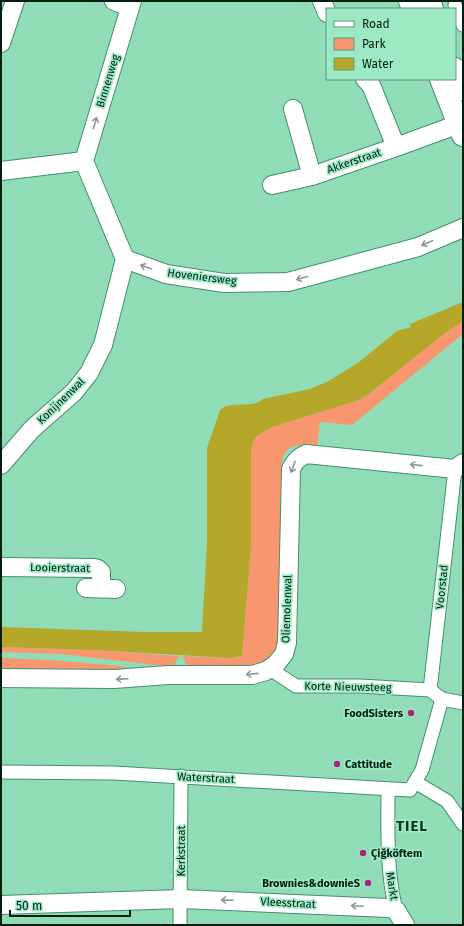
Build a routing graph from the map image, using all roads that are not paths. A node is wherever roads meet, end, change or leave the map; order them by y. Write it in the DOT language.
graph roads {
  1 [pos="14,1"];
  2 [pos="322,1"];
  3 [pos="126,3"];
  4 [pos="455,5"];
  5 [pos="326,11"];
  6 [pos="463,26"];
  7 [pos="1,43"];
  8 [pos="456,71"];
  9 [pos="366,80"];
  10 [pos="441,80"];
  11 [pos="463,89"];
  12 [pos="292,109"];
  13 [pos="461,130"];
  14 [pos="396,147"];
  15 [pos="84,161"];
  16 [pos="1,170"];
  17 [pos="312,176"];
  18 [pos="272,185"];
  19 [pos="463,228"];
  20 [pos="125,259"];
  21 [pos="1,465"];
  22 [pos="459,466"];
  23 [pos="1,567"];
  24 [pos="101,588"];
  25 [pos="270,669"];
  26 [pos="1,678"];
  27 [pos="430,690"];
  28 [pos="442,699"];
  29 [pos="463,703"];
  30 [pos="1,772"];
  31 [pos="181,776"];
  32 [pos="413,786"];
  33 [pos="388,789"];
  34 [pos="463,824"];
  35 [pos="181,899"];
  36 [pos="1,905"];
  37 [pos="400,918"];
  38 [pos="180,925"];
  1 -- 7 [label="street"];
  2 -- 5 [label="street"];
  15 -- 3 [label="street, Binnenweg, one-way"];
  4 -- 6 [label="street"];
  8 -- 11 [label="main road"];
  9 -- 14 [label="street, Akkerstraat"];
  10 -- 13 [label="main road"];
  12 -- 17 [label="street, Akkerstraat"];
  13 -- 14 [label="street, Akkerstraat"];
  14 -- 17 [label="street, Akkerstraat"];
  15 -- 16 [label="street"];
  15 -- 20 [label="street"];
  17 -- 18 [label="street, Akkerstraat"];
  19 -- 20 [label="street, Hoveniersweg, one-way"];
  20 -- 21 [label="street, Konijnenwal"];
  22 -- 25 [label="street, Oliemolenwal, one-way"];
  22 -- 27 [label="street, Voorstad"];
  23 -- 24 [label="street, Looierstraat"];
  25 -- 26 [label="street, Oliemolenwal, one-way"];
  25 -- 27 [label="street, Korte Nieuwsteeg"];
  27 -- 28 [label="street"];
  28 -- 29 [label="street"];
  28 -- 32 [label="street"];
  30 -- 31 [label="street, Waterstraat"];
  31 -- 33 [label="street, Waterstraat"];
  31 -- 35 [label="street, Kerkstraat"];
  32 -- 33 [label="street, Waterstraat"];
  32 -- 34 [label="street"];
  33 -- 37 [label="street, Markt"];
  35 -- 36 [label="street, Vleesstraat"];
  37 -- 35 [label="street, Vleesstraat, one-way"];
  35 -- 38 [label="street, Kerkstraat"];
}
